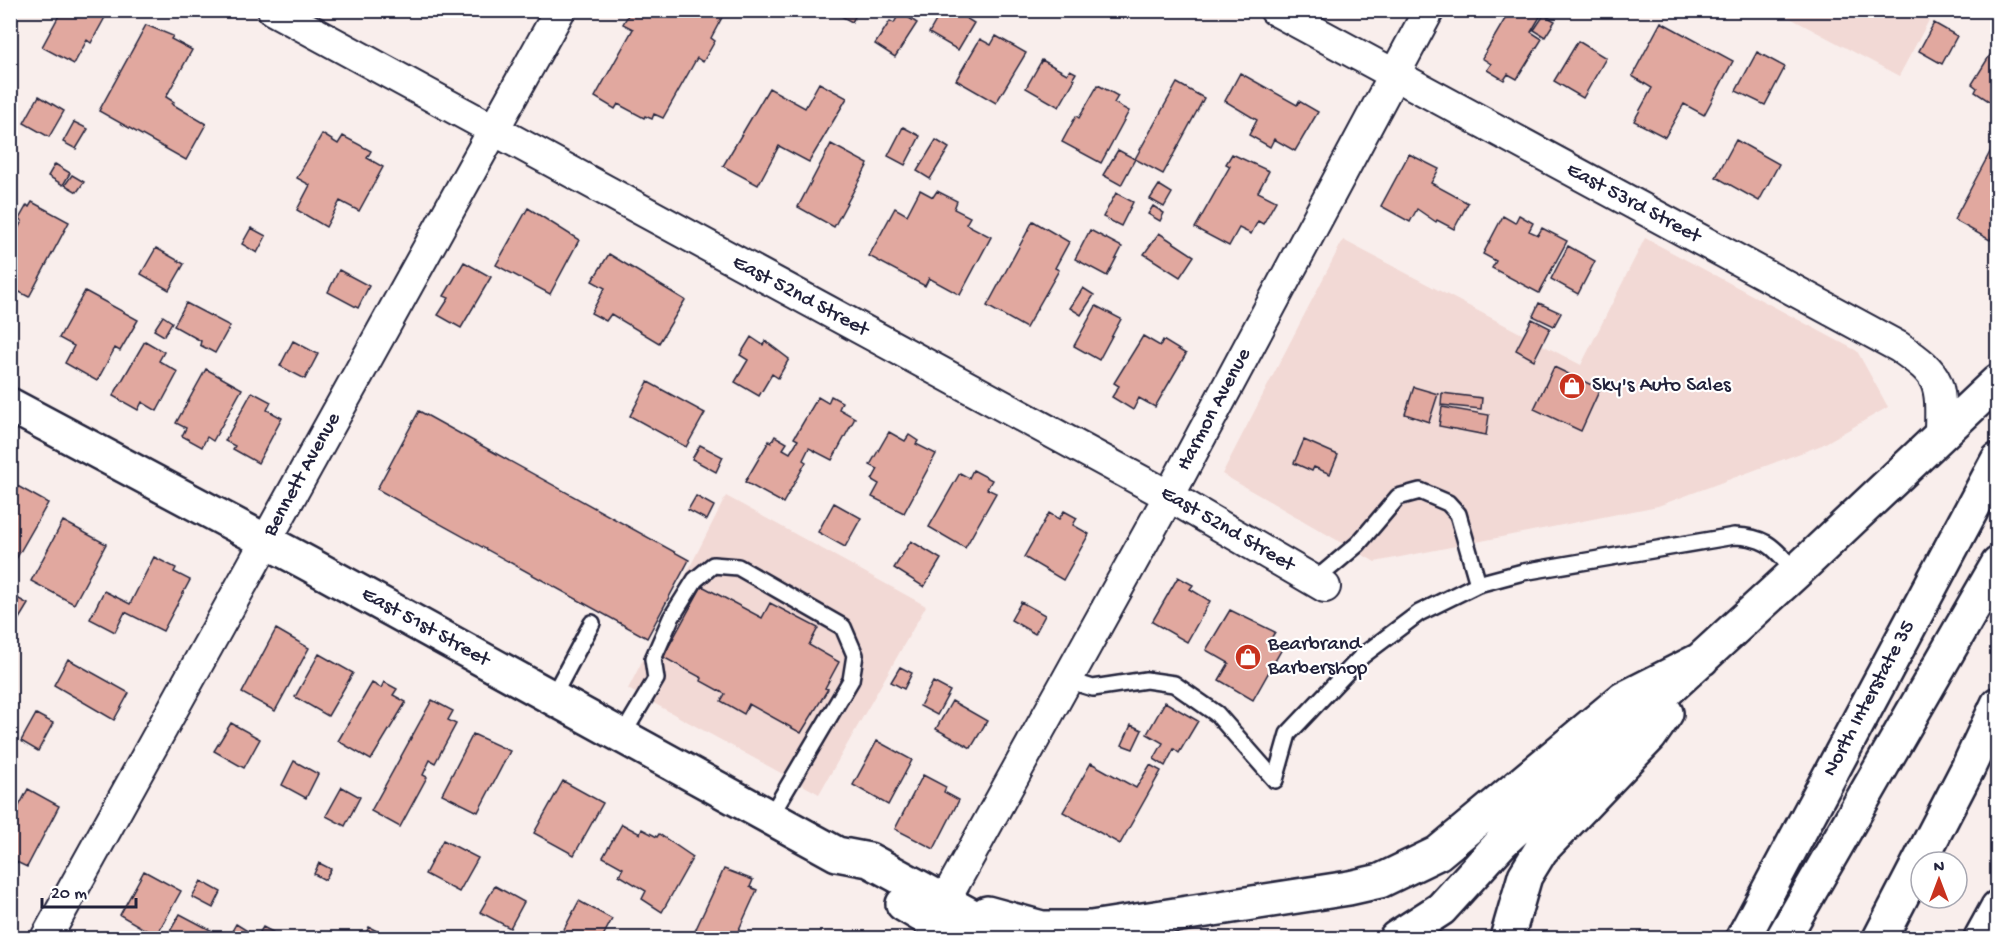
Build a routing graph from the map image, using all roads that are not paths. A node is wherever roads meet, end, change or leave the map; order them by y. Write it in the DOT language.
graph roads {
  1 [pos="273,10"];
  2 [pos="560,10"];
  3 [pos="1275,10"];
  4 [pos="1429,10"];
  5 [pos="1393,75"];
  6 [pos="493,131"];
  7 [pos="1998,381"];
  8 [pos="10,405"];
  9 [pos="1940,433"];
  10 [pos="1998,460"];
  11 [pos="1169,496"];
  12 [pos="267,541"];
  13 [pos="1998,564"];
  14 [pos="1796,572"];
  15 [pos="1319,584"];
  16 [pos="1478,584"];
  17 [pos="592,622"];
  18 [pos="1702,659"];
  19 [pos="1067,680"];
  20 [pos="552,698"];
  21 [pos="1998,704"];
  22 [pos="622,736"];
  23 [pos="770,817"];
  24 [pos="1998,907"];
  25 [pos="941,925"];
  26 [pos="46,939"];
  27 [pos="1012,939"];
  28 [pos="1396,939"];
  29 [pos="1507,939"];
  30 [pos="1743,939"];
  31 [pos="1783,939"];
  32 [pos="1880,939"];
  33 [pos="1981,939"];
  1 -- 6 [label="street, East 52nd Street"];
  2 -- 6 [label="street, Bennett Avenue"];
  3 -- 5 [label="street, East 53rd Street"];
  4 -- 5 [label="street, Harmon Avenue"];
  5 -- 9 [label="street, East 53rd Street"];
  5 -- 11 [label="street, Harmon Avenue"];
  6 -- 11 [label="street, East 52nd Street"];
  6 -- 12 [label="street, Bennett Avenue"];
  7 -- 9 [label="main road"];
  8 -- 12 [label="main road, East 51st Street"];
  9 -- 14 [label="main road"];
  10 -- 30 [label="main road, North Interstate 35"];
  11 -- 15 [label="street, East 52nd Street"];
  11 -- 19 [label="street, Harmon Avenue"];
  12 -- 20 [label="main road, East 51st Street"];
  12 -- 26 [label="street, Bennett Avenue"];
  13 -- 31 [label="main road"];
  14 -- 16 [label="lane"];
  14 -- 18 [label="main road"];
  15 -- 16 [label="lane"];
  16 -- 19 [label="lane"];
  17 -- 20 [label="lane"];
  18 -- 25 [label="main road"];
  18 -- 28 [label="main road"];
  18 -- 29 [label="main road"];
  19 -- 25 [label="street, Harmon Avenue"];
  20 -- 22 [label="main road, East 51st Street"];
  21 -- 32 [label="main road"];
  22 -- 23 [label="main road, East 51st Street"];
  22 -- 23 [label="lane"];
  23 -- 25 [label="main road, East 51st Street"];
  24 -- 33 [label="main road"];
  25 -- 27 [label="main road, East 51st Street"];
}
